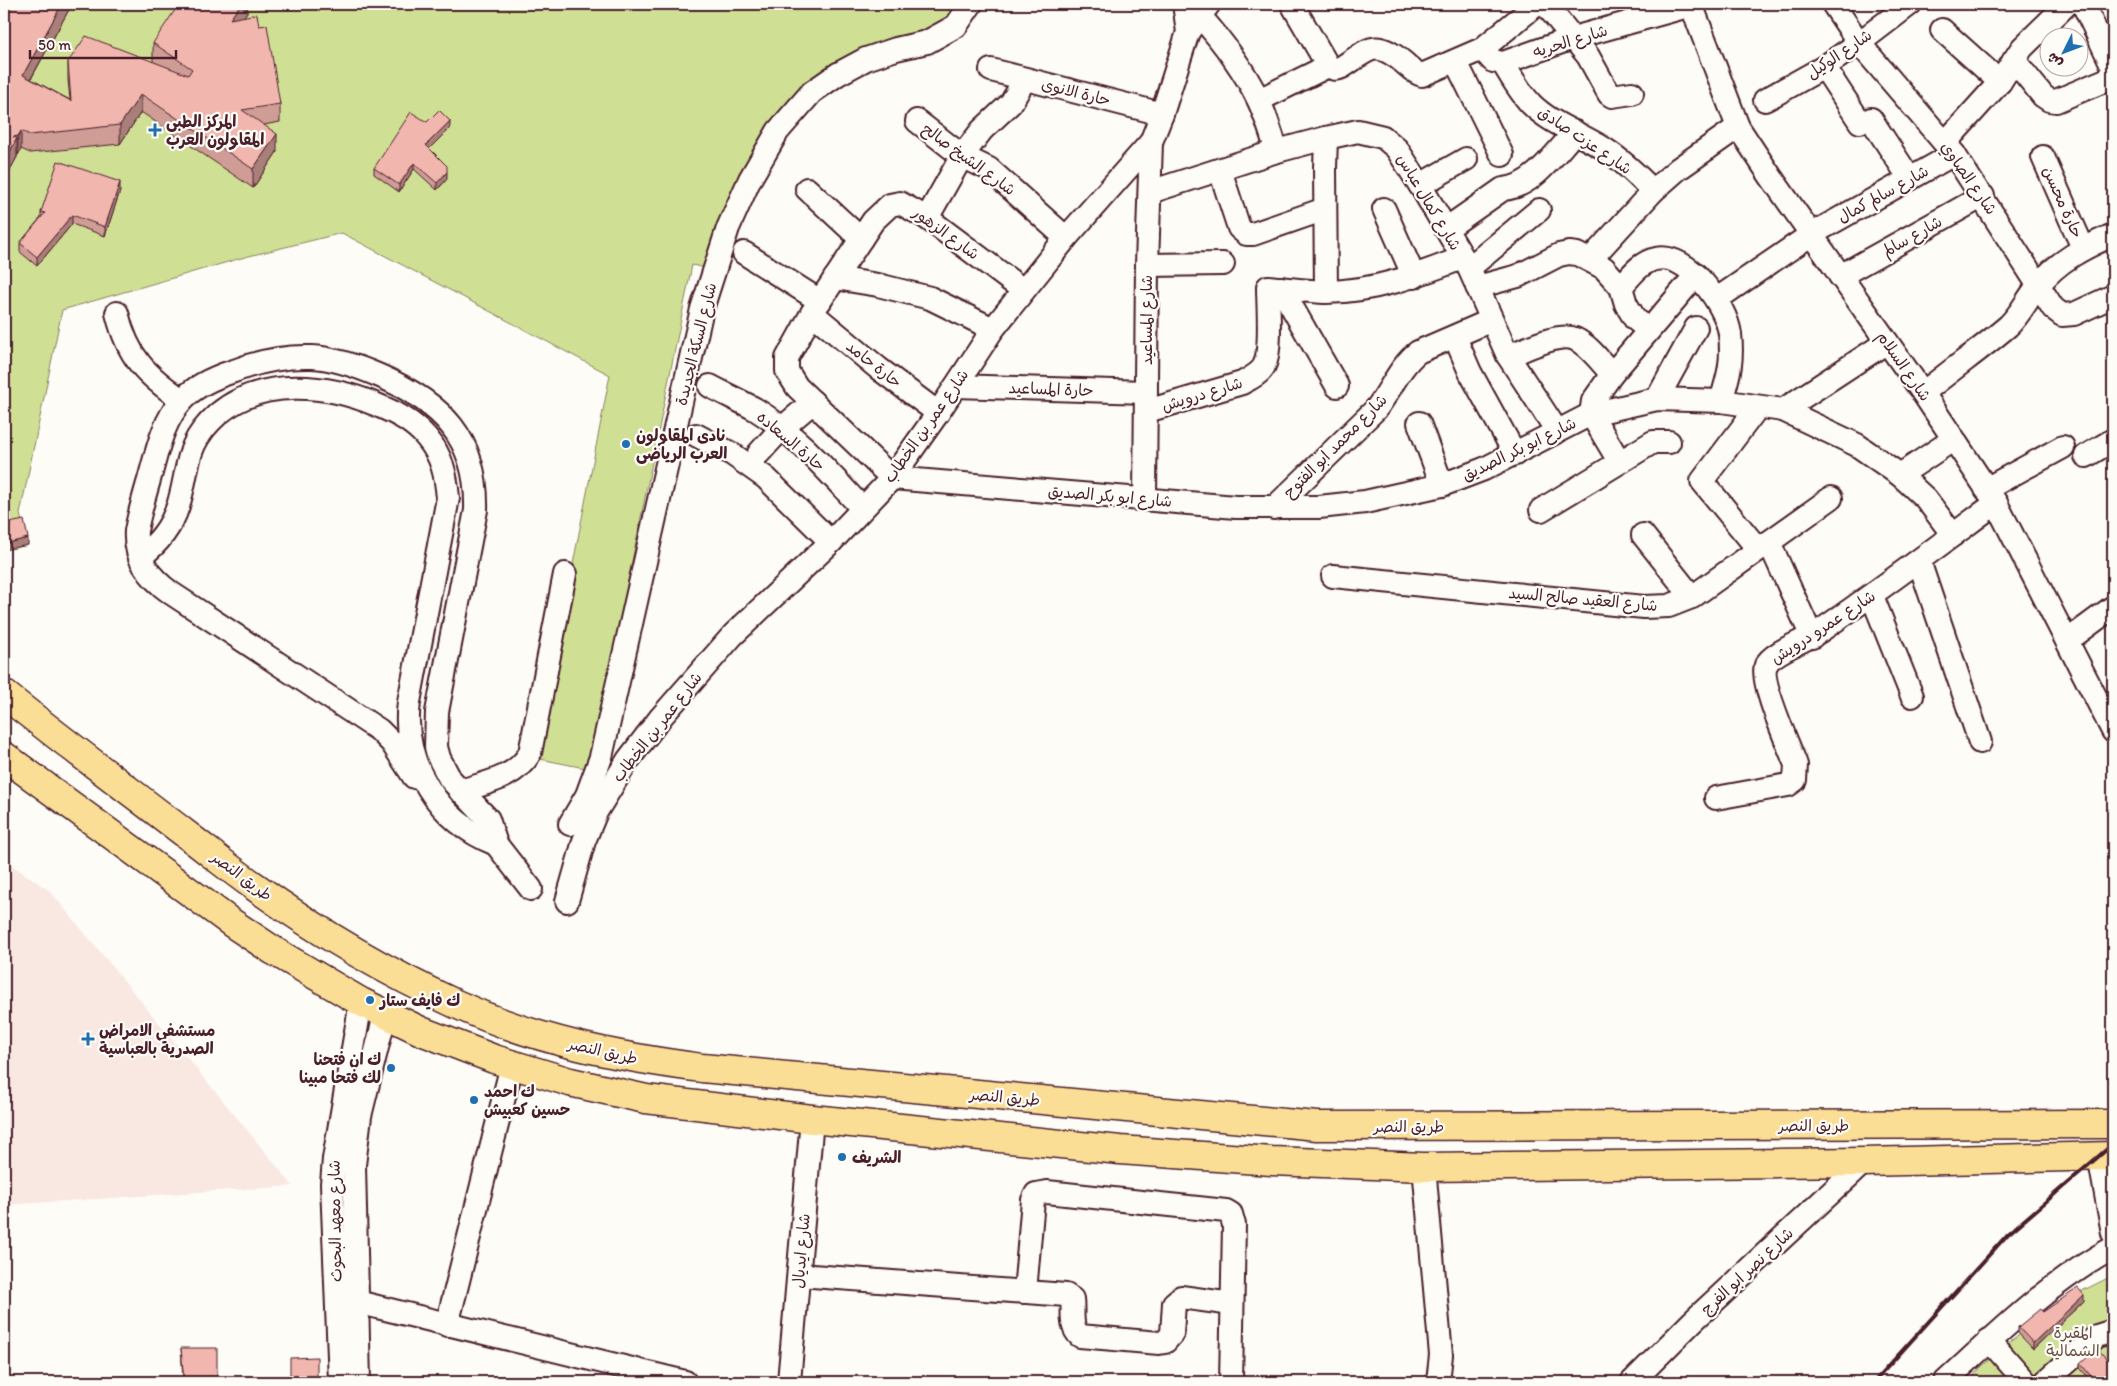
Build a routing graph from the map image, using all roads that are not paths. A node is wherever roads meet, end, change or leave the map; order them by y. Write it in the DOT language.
graph roads {
  1 [pos="971,4"];
  2 [pos="1292,4"];
  3 [pos="1537,4"];
  4 [pos="1545,4"];
  5 [pos="1692,4"];
  6 [pos="1833,4"];
  7 [pos="1910,4"];
  8 [pos="2067,4"];
  9 [pos="2082,4"];
  10 [pos="1195,14"];
  11 [pos="1942,30"];
  12 [pos="1573,38"];
  13 [pos="1859,43"];
  14 [pos="1482,49"];
  15 [pos="2014,60"];
  16 [pos="1456,62"];
  17 [pos="1503,62"];
  18 [pos="1328,66"];
  19 [pos="2113,66"];
  20 [pos="1824,67"];
  21 [pos="991,70"];
  22 [pos="1025,79"];
  23 [pos="2000,82"];
  24 [pos="1632,93"];
  25 [pos="1259,100"];
  26 [pos="1765,100"];
  27 [pos="1162,114"];
  28 [pos="917,121"];
  29 [pos="1738,127"];
  30 [pos="1575,132"];
  31 [pos="1326,138"];
  32 [pos="1151,142"];
  33 [pos="1950,148"];
  34 [pos="1277,151"];
  35 [pos="1502,155"];
  36 [pos="962,156"];
  37 [pos="2042,157"];
  38 [pos="1466,159"];
  39 [pos="1220,170"];
  40 [pos="1910,179"];
  41 [pos="1420,185"];
  42 [pos="807,189"];
  43 [pos="1653,190"];
  44 [pos="1150,192"];
  45 [pos="1983,196"];
  46 [pos="1326,209"];
  47 [pos="1384,209"];
  48 [pos="1539,210"];
  49 [pos="927,218"];
  50 [pos="1446,229"];
  51 [pos="1812,234"];
  52 [pos="2113,235"];
  53 [pos="1066,238"];
  54 [pos="861,239"];
  55 [pos="2084,248"];
  56 [pos="744,253"];
  57 [pos="1590,260"];
  58 [pos="1147,264"];
  59 [pos="1223,264"];
  60 [pos="1469,271"];
  61 [pos="1696,275"];
  62 [pos="1840,276"];
  63 [pos="1414,277"];
  64 [pos="835,278"];
  65 [pos="2038,285"];
  66 [pos="1621,287"];
  67 [pos="1274,288"];
  68 [pos="1024,290"];
  69 [pos="1326,292"];
  70 [pos="2113,296"];
  71 [pos="1716,299"];
  72 [pos="816,307"];
  73 [pos="117,313"];
  74 [pos="1492,320"];
  75 [pos="1696,328"];
  76 [pos="993,329"];
  77 [pos="1649,330"];
  78 [pos="1455,337"];
  79 [pos="1887,342"];
  80 [pos="1508,356"];
  81 [pos="286,358"];
  82 [pos="1612,374"];
  83 [pos="710,386"];
  84 [pos="956,386"];
  85 [pos="1337,386"];
  86 [pos="290,388"];
  87 [pos="1923,393"];
  88 [pos="1657,399"];
  89 [pos="182,400"];
  90 [pos="1146,401"];
  91 [pos="1721,401"];
  92 [pos="812,402"];
  93 [pos="1758,407"];
  94 [pos="1783,410"];
  95 [pos="938,413"];
  96 [pos="1591,414"];
  97 [pos="1419,424"];
  98 [pos="781,429"];
  99 [pos="1557,431"];
  100 [pos="696,435"];
  101 [pos="1954,439"];
  102 [pos="2113,440"];
  103 [pos="1669,442"];
  104 [pos="2062,447"];
  105 [pos="759,453"];
  106 [pos="1514,454"];
  107 [pos="2086,456"];
  108 [pos="1619,461"];
  109 [pos="474,472"];
  110 [pos="446,475"];
  111 [pos="1900,475"];
  112 [pos="892,478"];
  113 [pos="1442,485"];
  114 [pos="1991,496"];
  115 [pos="1831,498"];
  116 [pos="1145,499"];
  117 [pos="862,508"];
  118 [pos="1274,508"];
  119 [pos="1540,510"];
  120 [pos="1643,535"];
  121 [pos="1954,535"];
  122 [pos="831,542"];
  123 [pos="1764,546"];
  124 [pos="140,558"];
  125 [pos="1920,561"];
  126 [pos="566,574"];
  127 [pos="1332,576"];
  128 [pos="1872,596"];
  129 [pos="1692,597"];
  130 [pos="2113,607"];
  131 [pos="1812,637"];
  132 [pos="2067,641"];
  133 [pos="4,694"];
  134 [pos="1912,696"];
  135 [pos="406,719"];
  136 [pos="435,729"];
  137 [pos="2113,731"];
  138 [pos="1980,742"];
  139 [pos="4,756"];
  140 [pos="422,779"];
  141 [pos="1716,798"];
  142 [pos="467,799"];
  143 [pos="457,821"];
  144 [pos="570,824"];
  145 [pos="496,844"];
  146 [pos="531,889"];
  147 [pos="567,900"];
  148 [pos="361,1002"];
  149 [pos="385,1014"];
  150 [pos="512,1065"];
  151 [pos="2113,1107"];
  152 [pos="812,1119"];
  153 [pos="2103,1124"];
  154 [pos="2106,1156"];
  155 [pos="1864,1162"];
  156 [pos="1424,1167"];
  157 [pos="2113,1233"];
  158 [pos="2113,1248"];
  159 [pos="799,1275"];
  160 [pos="1025,1292"];
  161 [pos="357,1302"];
  162 [pos="1232,1304"];
  163 [pos="448,1325"];
  164 [pos="2113,1330"];
  165 [pos="1989,1340"];
  166 [pos="340,1382"];
  167 [pos="359,1382"];
  168 [pos="685,1382"];
  169 [pos="790,1382"];
  170 [pos="1231,1382"];
  171 [pos="1438,1382"];
  172 [pos="1632,1382"];
  173 [pos="1945,1382"];
  174 [pos="2026,1382"];
  175 [pos="2045,1382"];
  1 -- 144 [label="street, شارع السكة الجديدة"];
  2 -- 18 [label="street"];
  3 -- 14 [label="street"];
  4 -- 12 [label="street"];
  5 -- 12 [label="street, شارع الحريه"];
  5 -- 29 [label="street, شارع السلام"];
  6 -- 13 [label="street, شارع الصاوي"];
  7 -- 13 [label="street, شارع الوكيل"];
  8 -- 15 [label="street, شارع سالم كمال"];
  9 -- 19 [label="street"];
  10 -- 25 [label="street"];
  10 -- 27 [label="street, شارع عمر بن الخطاب"];
  11 -- 23 [label="street"];
  12 -- 17 [label="street, شارع الحريه"];
  12 -- 24 [label="street"];
  13 -- 20 [label="street, شارع الوكيل"];
  13 -- 33 [label="street, شارع الصاوي"];
  14 -- 16 [label="street"];
  14 -- 17 [label="street"];
  15 -- 19 [label="street"];
  15 -- 23 [label="street, شارع سالم كمال"];
  16 -- 18 [label="street"];
  16 -- 35 [label="street"];
  17 -- 30 [label="street, شارع عزت صادق"];
  18 -- 25 [label="street"];
  20 -- 26 [label="street, شارع الوكيل"];
  20 -- 40 [label="street"];
  21 -- 22 [label="street, حارة الانوى"];
  22 -- 27 [label="street, حارة الانوى"];
  22 -- 36 [label="street"];
  23 -- 33 [label="street, شارع سالم كمال"];
  25 -- 34 [label="street"];
  27 -- 32 [label="street, شارع عمر بن الخطاب"];
  28 -- 36 [label="street, شارع الشيخ صالح"];
  29 -- 43 [label="street"];
  29 -- 51 [label="street, شارع السلام"];
  30 -- 43 [label="street, شارع عزت صادق"];
  30 -- 50 [label="street"];
  31 -- 34 [label="street, شارع كمال عباس"];
  31 -- 41 [label="street, شارع كمال عباس"];
  31 -- 46 [label="street"];
  32 -- 44 [label="street, شارع المساعيد"];
  32 -- 53 [label="street, شارع عمر بن الخطاب"];
  33 -- 40 [label="street, شارع سالم كمال"];
  33 -- 45 [label="street, شارع الصاوي"];
  34 -- 39 [label="street, شارع كمال عباس"];
  36 -- 49 [label="street"];
  36 -- 53 [label="street, شارع الشيخ صالح"];
  37 -- 55 [label="street, حارة محسن"];
  38 -- 41 [label="street"];
  39 -- 44 [label="street, شارع كمال عباس"];
  39 -- 46 [label="street"];
  40 -- 51 [label="street, شارع سالم كمال"];
  41 -- 50 [label="street, شارع كمال عباس"];
  42 -- 54 [label="street"];
  43 -- 57 [label="street"];
  44 -- 58 [label="street, شارع المساعيد"];
  45 -- 62 [label="street, شارع سالم"];
  45 -- 65 [label="street, شارع الصاوي"];
  46 -- 69 [label="street"];
  47 -- 63 [label="street"];
  48 -- 60 [label="street"];
  49 -- 54 [label="street, شارع الزهور"];
  49 -- 68 [label="street, شارع الزهور"];
  50 -- 60 [label="street, شارع كمال عباس"];
  51 -- 62 [label="street, شارع السلام"];
  51 -- 71 [label="street, شارع سالم كمال"];
  52 -- 55 [label="street"];
  53 -- 68 [label="street, شارع عمر بن الخطاب"];
  54 -- 64 [label="street, شارع الزهور"];
  55 -- 65 [label="street"];
  56 -- 72 [label="street, حارة حامد"];
  57 -- 60 [label="street"];
  57 -- 66 [label="street"];
  58 -- 59 [label="street"];
  58 -- 90 [label="street, شارع المساعيد"];
  60 -- 63 [label="street"];
  60 -- 74 [label="street, شارع كمال عباس"];
  61 -- 66 [label="street"];
  61 -- 71 [label="street"];
  61 -- 77 [label="street"];
  62 -- 79 [label="street, شارع السلام"];
  63 -- 69 [label="street"];
  64 -- 72 [label="street, شارع الزهور"];
  64 -- 76 [label="street"];
  65 -- 70 [label="street, شارع الصاوي"];
  65 -- 87 [label="street"];
  66 -- 77 [label="street"];
  67 -- 69 [label="street"];
  67 -- 85 [label="street"];
  67 -- 90 [label="street, شارع درويش"];
  68 -- 76 [label="street, شارع عمر بن الخطاب"];
  71 -- 91 [label="street"];
  72 -- 92 [label="street, شارع الزهور"];
  72 -- 95 [label="street, حارة حامد"];
  73 -- 89 [label="street"];
  74 -- 78 [label="street, شارع محمد ابو الفتوح"];
  74 -- 80 [label="street, شارع كمال عباس"];
  75 -- 88 [label="street"];
  76 -- 84 [label="street, شارع عمر بن الخطاب"];
  77 -- 82 [label="street"];
  78 -- 106 [label="street"];
  78 -- 118 [label="street, شارع محمد ابو الفتوح"];
  79 -- 87 [label="street, شارع السلام"];
  79 -- 94 [label="street"];
  80 -- 82 [label="street"];
  80 -- 99 [label="street, شارع كمال عباس"];
  81 -- 86 [label="street"];
  81 -- 89 [label="street"];
  81 -- 109 [label="street"];
  82 -- 96 [label="street"];
  83 -- 98 [label="street, حارة السعاده"];
  84 -- 90 [label="street, حارة المساعيد"];
  84 -- 95 [label="street, شارع عمر بن الخطاب"];
  86 -- 110 [label="street"];
  86 -- 124 [label="street"];
  87 -- 101 [label="street, شارع السلام"];
  88 -- 91 [label="street, شارع ابو بكر الصديق"];
  88 -- 96 [label="street, شارع ابو بكر الصديق"];
  89 -- 124 [label="street"];
  90 -- 116 [label="street, شارع المساعيد"];
  91 -- 93 [label="street, شارع ابو بكر الصديق"];
  92 -- 98 [label="street"];
  92 -- 112 [label="street, شارع الزهور"];
  93 -- 94 [label="street, شارع ابو بكر الصديق"];
  93 -- 123 [label="street"];
  94 -- 111 [label="street, شارع ابو بكر الصديق"];
  95 -- 112 [label="street, شارع عمر بن الخطاب"];
  96 -- 99 [label="street, شارع ابو بكر الصديق"];
  96 -- 108 [label="street"];
  97 -- 113 [label="street"];
  98 -- 105 [label="street"];
  98 -- 117 [label="street, حارة السعاده"];
  99 -- 106 [label="street, شارع ابو بكر الصديق"];
  100 -- 122 [label="street"];
  101 -- 111 [label="street"];
  101 -- 114 [label="street, شارع السلام"];
  102 -- 107 [label="street"];
  103 -- 108 [label="street"];
  104 -- 114 [label="street, شارع عمرو درويش"];
  106 -- 113 [label="street, شارع ابو بكر الصديق"];
  108 -- 119 [label="street"];
  109 -- 110 [label="street"];
  109 -- 136 [label="street"];
  110 -- 135 [label="street"];
  111 -- 121 [label="street, شارع ابو بكر الصديق"];
  112 -- 116 [label="street, شارع ابو بكر الصديق"];
  112 -- 117 [label="street, شارع عمر بن الخطاب"];
  113 -- 118 [label="street, شارع ابو بكر الصديق"];
  114 -- 121 [label="street, شارع عمرو درويش"];
  114 -- 132 [label="street, شارع السلام"];
  115 -- 123 [label="street, شارع العقيد صالح السيد"];
  116 -- 118 [label="street, شارع ابو بكر الصديق"];
  117 -- 122 [label="street, شارع عمر بن الخطاب"];
  120 -- 129 [label="street"];
  121 -- 125 [label="street, شارع عمرو درويش"];
  122 -- 147 [label="street, شارع عمر بن الخطاب"];
  123 -- 129 [label="street, شارع العقيد صالح السيد"];
  123 -- 131 [label="street"];
  124 -- 140 [label="street"];
  125 -- 128 [label="street, شارع عمرو درويش"];
  125 -- 138 [label="street"];
  126 -- 142 [label="street"];
  127 -- 129 [label="street, شارع العقيد صالح السيد"];
  128 -- 131 [label="street, شارع عمرو درويش"];
  128 -- 134 [label="street"];
  130 -- 132 [label="street"];
  131 -- 141 [label="street, شارع عمرو درويش"];
  132 -- 137 [label="street, شارع السلام"];
  133 -- 153 [label="highway, طريق النصر"];
  135 -- 136 [label="street"];
  135 -- 140 [label="street"];
  136 -- 142 [label="street"];
  139 -- 148 [label="highway"];
  140 -- 143 [label="street"];
  142 -- 143 [label="street"];
  142 -- 145 [label="street"];
  143 -- 145 [label="street"];
  145 -- 146 [label="street"];
  148 -- 149 [label="highway"];
  148 -- 166 [label="street, شارع معهد البحوث"];
  149 -- 150 [label="highway"];
  149 -- 161 [label="street, شارع معهد البحوث"];
  150 -- 152 [label="highway"];
  150 -- 163 [label="street"];
  151 -- 153 [label="street"];
  152 -- 156 [label="highway"];
  152 -- 159 [label="street, شارع ايديال"];
  154 -- 155 [label="highway"];
  154 -- 157 [label="street"];
  155 -- 156 [label="highway"];
  155 -- 172 [label="street, شارع نصر ابو الفرج"];
  156 -- 171 [label="street"];
  158 -- 165 [label="street"];
  159 -- 160 [label="street"];
  159 -- 169 [label="street, شارع ايديال"];
  160 -- 162 [label="street"];
  160 -- 162 [label="street"];
  161 -- 163 [label="street"];
  161 -- 167 [label="street, شارع معهد البحوث"];
  162 -- 170 [label="street"];
  163 -- 168 [label="street"];
  164 -- 175 [label="street"];
  165 -- 173 [label="street"];
  165 -- 174 [label="street"];
}
